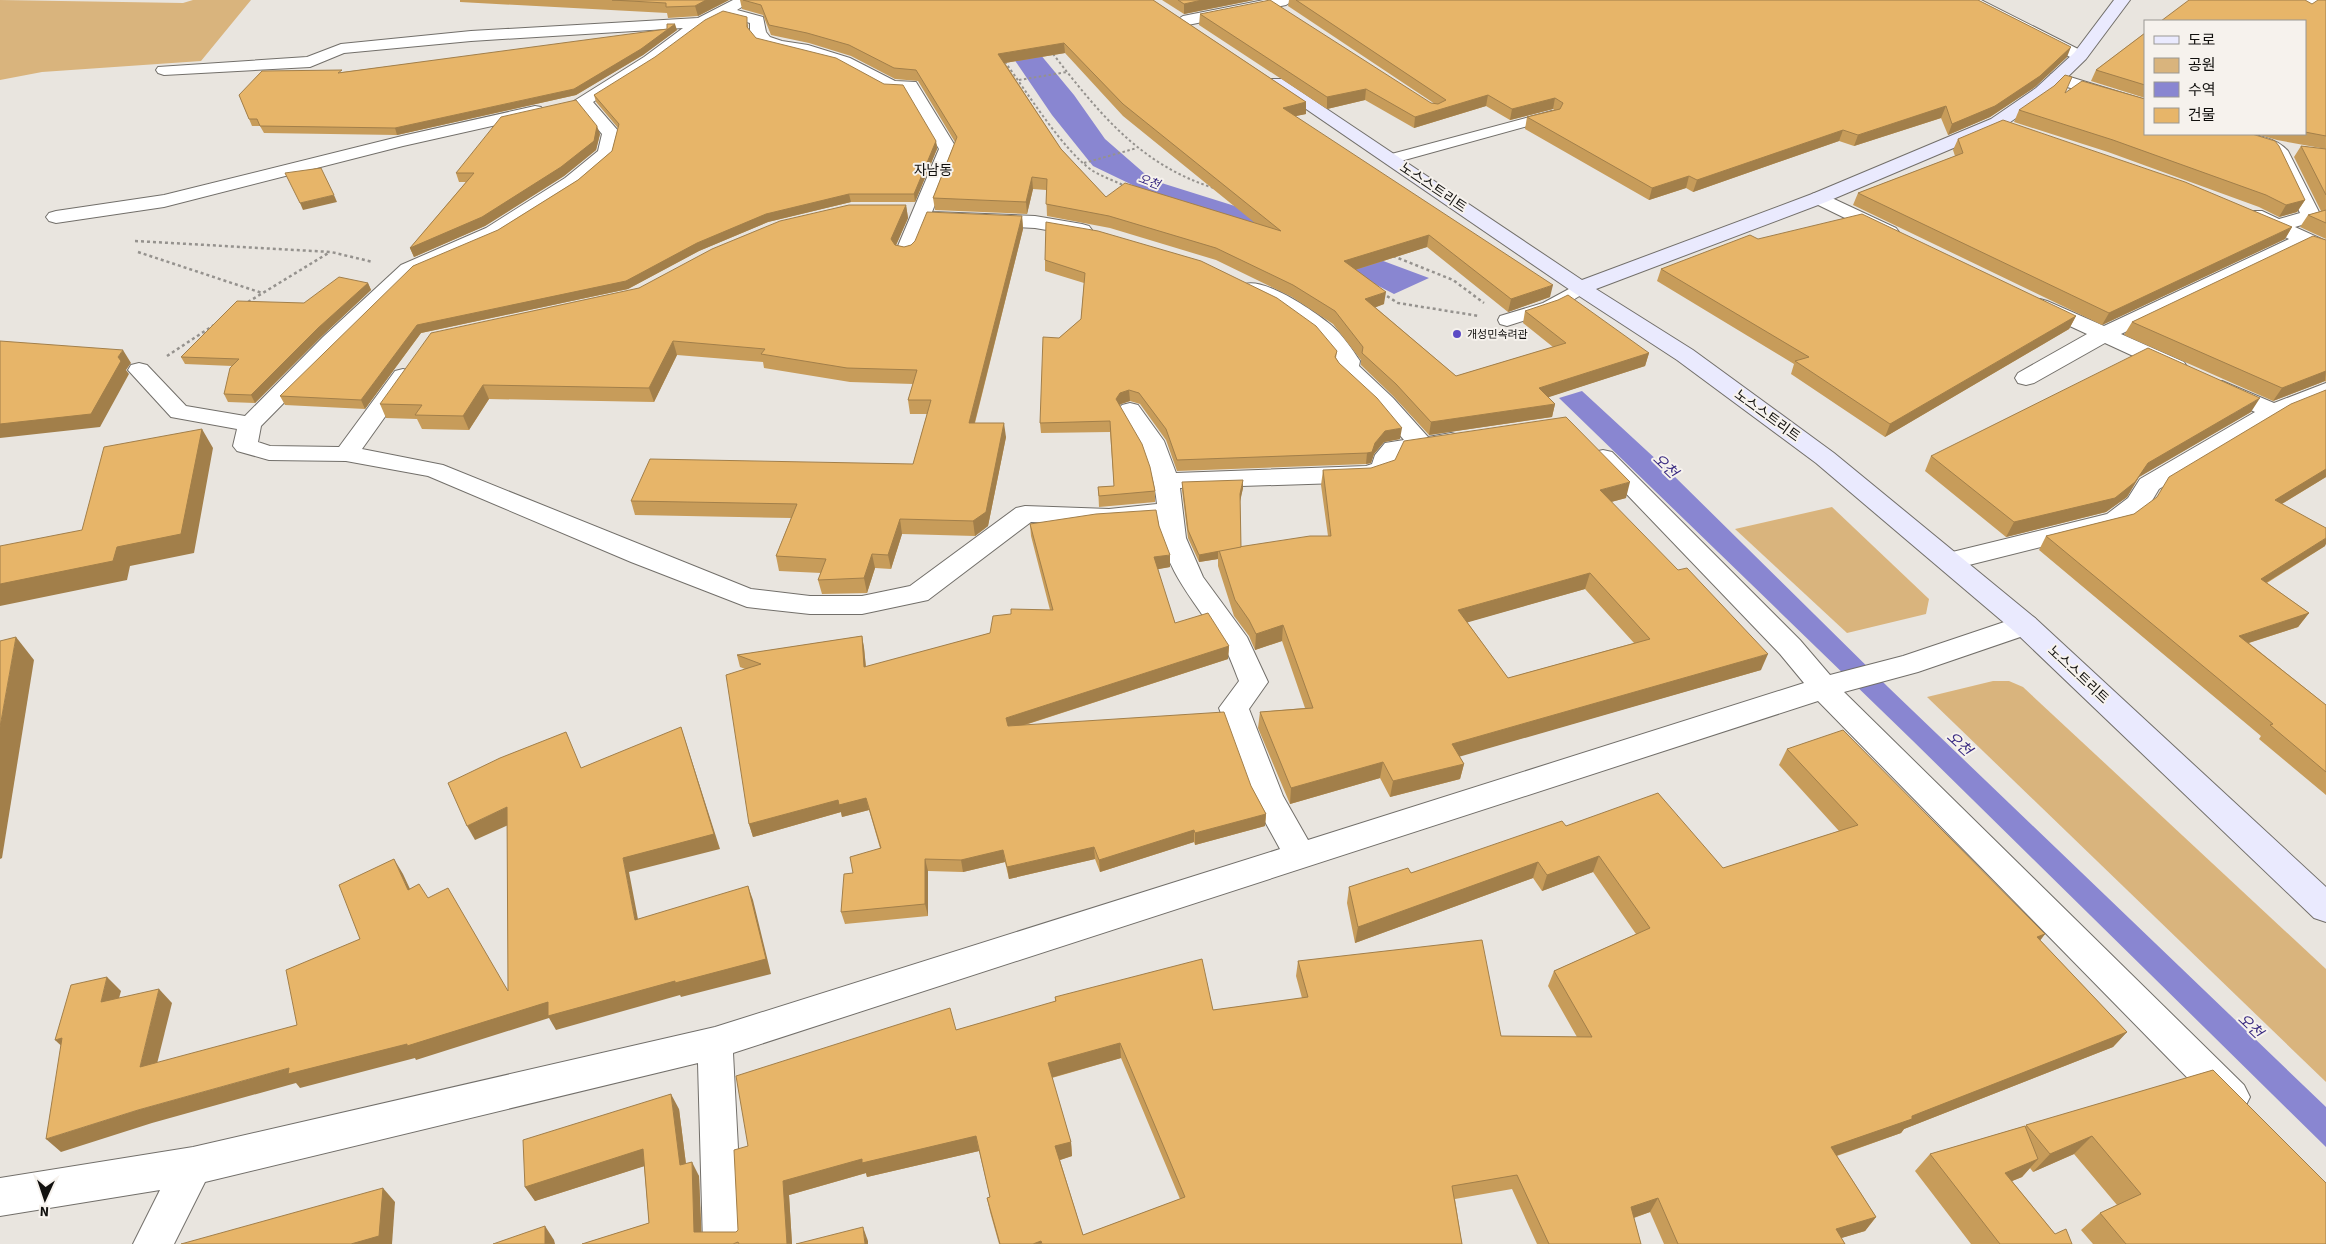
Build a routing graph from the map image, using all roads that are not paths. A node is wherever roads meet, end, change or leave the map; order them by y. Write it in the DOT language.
graph roads {
  1 [pos="745,0"];
  2 [pos="1969,0"];
  3 [pos="2122,0"];
  4 [pos="1282,5"];
  5 [pos="1163,9"];
  6 [pos="722,11"];
  7 [pos="1183,21"];
  8 [pos="701,22"];
  9 [pos="1208,38"];
  10 [pos="2080,56"];
  11 [pos="164,70"];
  12 [pos="1258,71"];
  13 [pos="2057,78"];
  14 [pos="583,101"];
  15 [pos="2144,106"];
  16 [pos="1552,115"];
  17 [pos="1997,123"];
  18 [pos="2016,129"];
  19 [pos="2236,135"];
  20 [pos="2275,147"];
  21 [pos="2301,151"];
  22 [pos="1390,159"];
  23 [pos="1819,198"];
  24 [pos="2242,210"];
  25 [pos="917,212"];
  26 [pos="2319,215"];
  27 [pos="56,216"];
  28 [pos="2277,226"];
  29 [pos="1102,234"];
  30 [pos="2304,239"];
  31 [pos="1907,241"];
  32 [pos="2326,250"];
  33 [pos="905,253"];
  34 [pos="1233,279"];
  35 [pos="1580,288"];
  36 [pos="2022,296"];
  37 [pos="1507,320"];
  38 [pos="2102,335"];
  39 [pos="412,363"];
  40 [pos="139,370"];
  41 [pos="2026,378"];
  42 [pos="2326,390"];
  43 [pos="1130,410"];
  44 [pos="2273,411"];
  45 [pos="250,424"];
  46 [pos="1472,437"];
  47 [pos="1590,444"];
  48 [pos="1422,445"];
  49 [pos="346,454"];
  50 [pos="1167,481"];
  51 [pos="1170,511"];
  52 [pos="1949,561"];
  53 [pos="2025,625"];
  54 [pos="1828,686"];
  55 [pos="1300,856"];
  56 [pos="2326,908"];
  57 [pos="715,1042"];
  58 [pos="2249,1115"];
  59 [pos="193,1166"];
  60 [pos="0,1197"];
  61 [pos="153,1244"];
  62 [pos="723,1244"];
  1 -- 6 [label="street"];
  2 -- 10 [label="street"];
  3 -- 10 [label="main road"];
  4 -- 7 [label="street"];
  5 -- 7 [label="main road"];
  6 -- 8 [label="street"];
  6 -- 25 [label="street"];
  7 -- 9 [label="main road"];
  8 -- 11 [label="street"];
  8 -- 14 [label="street"];
  10 -- 13 [label="main road"];
  12 -- 22 [label="main road, 노스스트리트"];
  13 -- 15 [label="street"];
  13 -- 17 [label="main road"];
  14 -- 27 [label="street"];
  14 -- 45 [label="street"];
  16 -- 22 [label="lane"];
  17 -- 18 [label="street"];
  17 -- 23 [label="main road"];
  19 -- 20 [label="street"];
  20 -- 21 [label="street"];
  20 -- 26 [label="street"];
  22 -- 35 [label="main road, 노스스트리트"];
  23 -- 31 [label="street"];
  23 -- 35 [label="main road"];
  24 -- 28 [label="street"];
  25 -- 29 [label="street"];
  25 -- 33 [label="street"];
  26 -- 28 [label="street"];
  28 -- 30 [label="street"];
  30 -- 32 [label="street"];
  30 -- 38 [label="street"];
  34 -- 48 [label="street"];
  35 -- 37 [label="lane"];
  35 -- 52 [label="main road, 노스스트리트"];
  36 -- 38 [label="street"];
  38 -- 41 [label="street"];
  38 -- 44 [label="street"];
  39 -- 49 [label="street"];
  40 -- 45 [label="street"];
  42 -- 44 [label="street"];
  43 -- 50 [label="street"];
  44 -- 52 [label="street"];
  45 -- 49 [label="street"];
  46 -- 48 [label="street"];
  47 -- 54 [label="street"];
  48 -- 50 [label="street"];
  49 -- 51 [label="street"];
  50 -- 51 [label="street"];
  51 -- 55 [label="street"];
  52 -- 53 [label="main road, 노스스트리트"];
  53 -- 54 [label="street"];
  53 -- 56 [label="main road, 노스스트리트"];
  54 -- 55 [label="street"];
  54 -- 58 [label="street"];
  55 -- 57 [label="street"];
  57 -- 59 [label="street"];
  57 -- 62 [label="street"];
  59 -- 60 [label="street"];
  59 -- 61 [label="street"];
}
